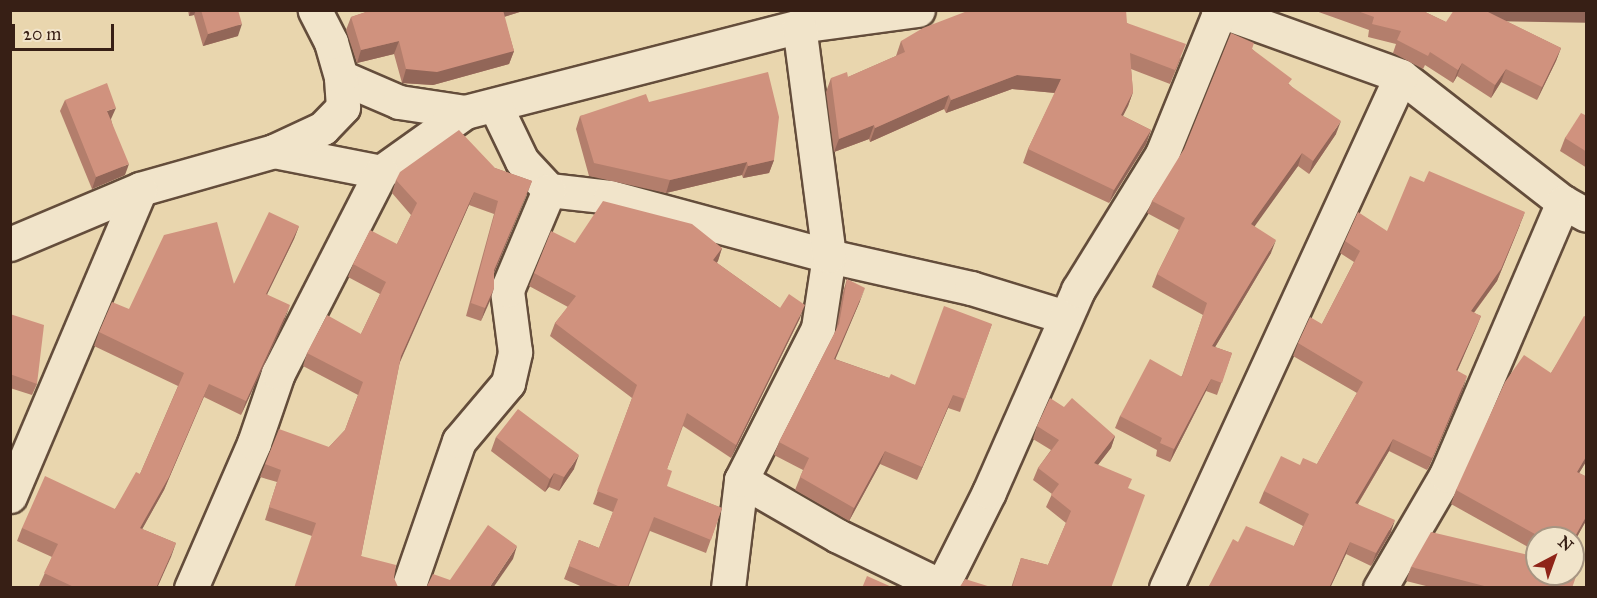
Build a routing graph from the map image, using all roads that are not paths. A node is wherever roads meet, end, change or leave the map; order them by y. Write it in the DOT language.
graph roads {
  1 [pos="315,10"];
  2 [pos="918,10"];
  3 [pos="1219,11"];
  4 [pos="799,26"];
  5 [pos="1401,76"];
  6 [pos="341,77"];
  7 [pos="480,108"];
  8 [pos="274,151"];
  9 [pos="381,172"];
  10 [pos="140,189"];
  11 [pos="549,190"];
  12 [pos="1575,208"];
  13 [pos="10,244"];
  14 [pos="829,256"];
  15 [pos="1065,317"];
  16 [pos="741,480"];
  17 [pos="10,496"];
  18 [pos="941,587"];
  19 [pos="191,588"];
  20 [pos="408,588"];
  21 [pos="728,588"];
  22 [pos="1166,588"];
  23 [pos="1380,588"];
  1 -- 6 [label="street"];
  2 -- 4 [label="street"];
  3 -- 5 [label="street"];
  3 -- 15 [label="street"];
  4 -- 7 [label="street"];
  4 -- 14 [label="street"];
  5 -- 12 [label="street"];
  5 -- 22 [label="street"];
  6 -- 7 [label="street"];
  6 -- 8 [label="street"];
  7 -- 9 [label="street"];
  7 -- 11 [label="street"];
  8 -- 9 [label="street"];
  8 -- 10 [label="street"];
  9 -- 19 [label="street"];
  10 -- 13 [label="street"];
  10 -- 17 [label="street"];
  11 -- 14 [label="street"];
  11 -- 20 [label="street"];
  12 -- 23 [label="street"];
  14 -- 15 [label="street"];
  14 -- 16 [label="street"];
  15 -- 18 [label="street"];
  16 -- 18 [label="street"];
  16 -- 21 [label="street"];
}
